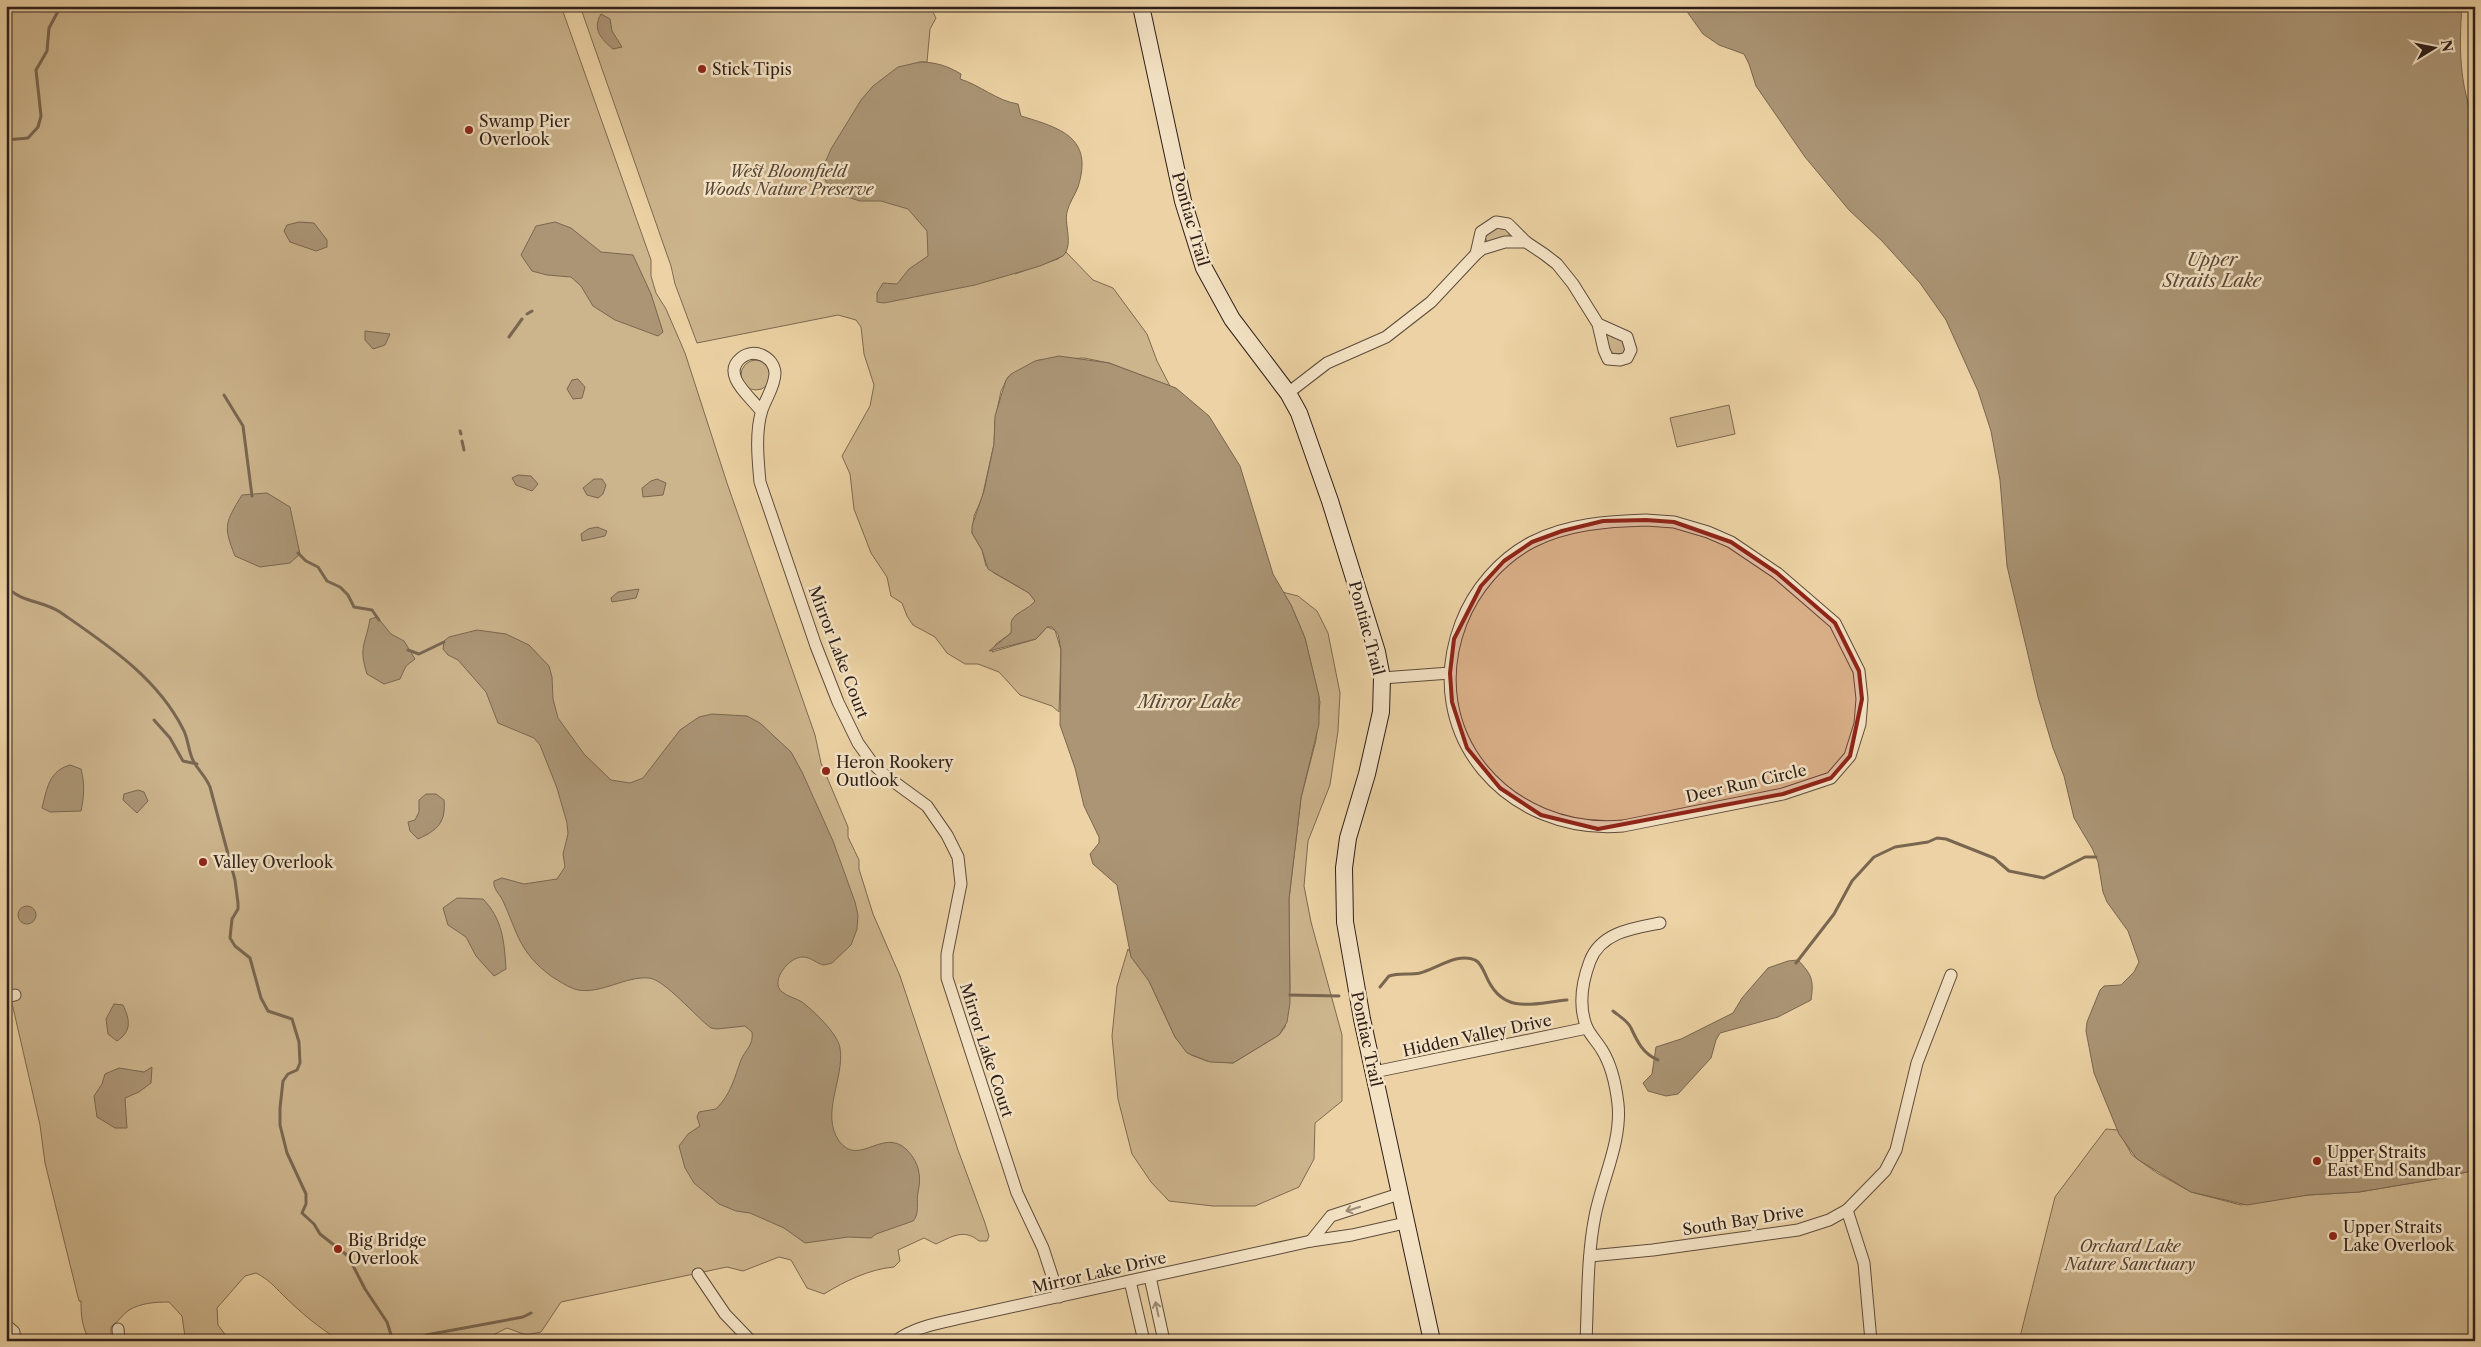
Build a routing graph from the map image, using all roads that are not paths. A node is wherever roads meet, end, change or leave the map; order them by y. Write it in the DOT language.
graph roads {
  1 [pos="1141,6"];
  2 [pos="1526,242"];
  3 [pos="1476,254"];
  4 [pos="1598,324"];
  5 [pos="1288,393"];
  6 [pos="761,412"];
  7 [pos="1450,673"];
  8 [pos="1382,678"];
  9 [pos="1660,923"];
  10 [pos="1951,975"];
  11 [pos="1587,1028"];
  12 [pos="1374,1072"];
  13 [pos="1399,1194"];
  14 [pos="1847,1210"];
  15 [pos="1406,1223"];
  16 [pos="1311,1241"];
  17 [pos="1590,1256"];
  18 [pos="698,1274"];
  19 [pos="1150,1277"];
  20 [pos="1130,1282"];
  21 [pos="1058,1298"];
  22 [pos="6,1325"];
  23 [pos="118,1329"];
  24 [pos="14,1341"];
  25 [pos="119,1341"];
  26 [pos="751,1341"];
  27 [pos="896,1341"];
  28 [pos="1144,1341"];
  29 [pos="1164,1341"];
  30 [pos="1432,1341"];
  31 [pos="1586,1341"];
  32 [pos="1871,1341"];
  1 -- 5 [label="main road, Pontiac Trail"];
  2 -- 3 [label="street"];
  2 -- 3 [label="street"];
  2 -- 4 [label="street"];
  3 -- 5 [label="street"];
  5 -- 8 [label="main road, Pontiac Trail"];
  6 -- 6 [label="street, Mirror Lake Court"];
  6 -- 21 [label="street, Mirror Lake Court"];
  7 -- 7 [label="street, Deer Run Circle"];
  7 -- 8 [label="street"];
  8 -- 12 [label="main road, Pontiac Trail"];
  9 -- 11 [label="street"];
  10 -- 14 [label="street, South Bay Drive"];
  11 -- 12 [label="street, Hidden Valley Drive"];
  11 -- 17 [label="street"];
  12 -- 13 [label="main road, Pontiac Trail"];
  13 -- 15 [label="main road, Pontiac Trail"];
  13 -- 16 [label="street, one-way"];
  14 -- 17 [label="street, South Bay Drive"];
  14 -- 32 [label="street"];
  15 -- 16 [label="street, Mirror Lake Drive"];
  15 -- 30 [label="main road, Pontiac Trail"];
  16 -- 19 [label="street, Mirror Lake Drive"];
  17 -- 31 [label="street"];
  18 -- 26 [label="street"];
  19 -- 20 [label="street, Mirror Lake Drive"];
  29 -- 19 [label="street, one-way"];
  20 -- 21 [label="street, Mirror Lake Drive"];
  20 -- 28 [label="street"];
  21 -- 27 [label="street, Mirror Lake Drive"];
  22 -- 24 [label="street"];
  23 -- 25 [label="street"];
}
